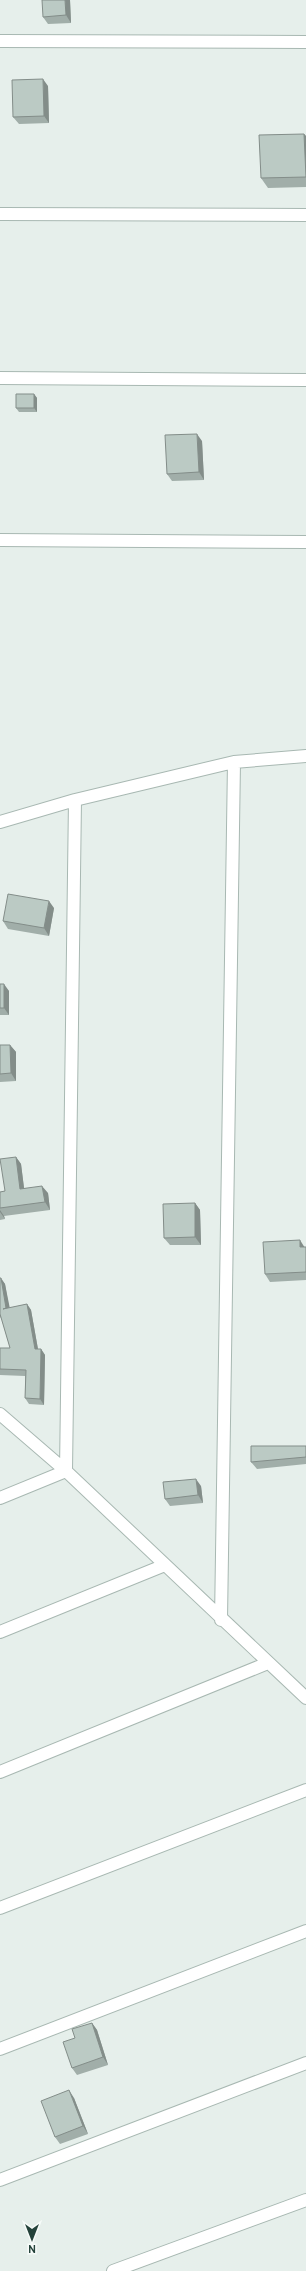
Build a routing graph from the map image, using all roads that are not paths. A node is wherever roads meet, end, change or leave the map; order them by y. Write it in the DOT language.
graph roads {
  1 [pos="0,42"];
  2 [pos="306,42"];
  3 [pos="0,214"];
  4 [pos="306,215"];
  5 [pos="0,378"];
  6 [pos="306,380"];
  7 [pos="0,540"];
  8 [pos="306,542"];
  9 [pos="306,756"];
  10 [pos="234,762"];
  11 [pos="75,800"];
  12 [pos="0,822"];
  13 [pos="0,1414"];
  14 [pos="66,1471"];
  15 [pos="0,1498"];
  16 [pos="165,1565"];
  17 [pos="221,1620"];
  18 [pos="0,1632"];
  19 [pos="268,1663"];
  20 [pos="306,1698"];
  21 [pos="0,1772"];
  22 [pos="306,1790"];
  23 [pos="0,1908"];
  24 [pos="306,1931"];
  25 [pos="0,2049"];
  26 [pos="306,2063"];
  27 [pos="0,2180"];
  28 [pos="306,2200"];
  29 [pos="113,2271"];
  1 -- 2 [label="street"];
  3 -- 4 [label="street"];
  5 -- 6 [label="street"];
  7 -- 8 [label="street"];
  9 -- 10 [label="street"];
  10 -- 11 [label="street"];
  10 -- 17 [label="street"];
  11 -- 12 [label="street"];
  11 -- 14 [label="street"];
  13 -- 14 [label="street"];
  14 -- 15 [label="street"];
  14 -- 16 [label="street"];
  16 -- 17 [label="street"];
  16 -- 18 [label="street"];
  17 -- 19 [label="street"];
  19 -- 20 [label="street"];
  19 -- 21 [label="street"];
  22 -- 23 [label="street"];
  24 -- 25 [label="street"];
  26 -- 27 [label="street"];
  28 -- 29 [label="street"];
}
